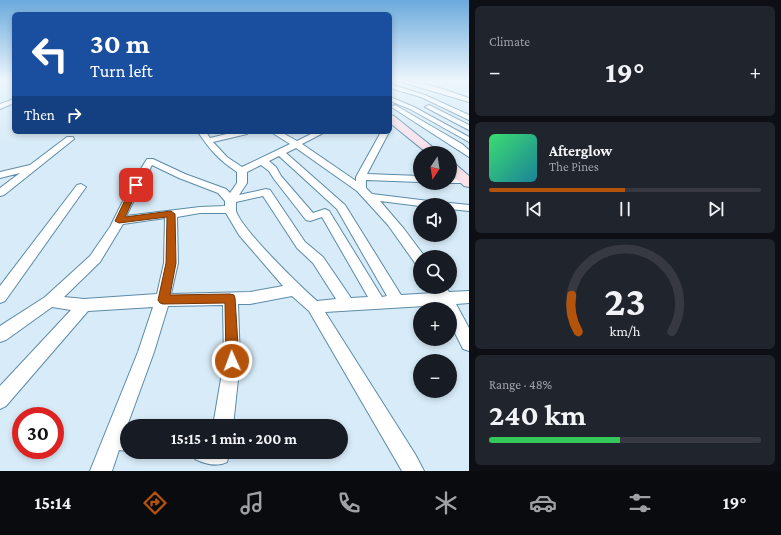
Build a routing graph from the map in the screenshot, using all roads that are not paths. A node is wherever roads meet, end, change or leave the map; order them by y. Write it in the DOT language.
graph roads {
  1 [pos="12,102"];
  2 [pos="397,102"];
  3 [pos="435,102"];
  4 [pos="0,107"];
  5 [pos="392,107"];
  6 [pos="429,107"];
  7 [pos="412,108"];
  8 [pos="448,108"];
  9 [pos="469,108"];
  10 [pos="469,118"];
  11 [pos="392,122"];
  12 [pos="469,128"];
  13 [pos="229,134"];
  14 [pos="278,134"];
  15 [pos="317,134"];
  16 [pos="384,134"];
  17 [pos="206,137"];
  18 [pos="70,139"];
  19 [pos="469,140"];
  20 [pos="296,144"];
  21 [pos="425,146"];
  22 [pos="280,152"];
  23 [pos="469,154"];
  24 [pos="262,161"];
  25 [pos="32,168"];
  26 [pos="242,171"];
  27 [pos="457,172"];
  28 [pos="0,175"];
  29 [pos="361,177"];
  30 [pos="413,179"];
  31 [pos="457,181"];
  32 [pos="468,182"];
  33 [pos="80,187"];
  34 [pos="361,189"];
  35 [pos="0,193"];
  36 [pos="370,197"];
  37 [pos="413,202"];
  38 [pos="230,204"];
  39 [pos="457,207"];
  40 [pos="469,208"];
  41 [pos="171,214"];
  42 [pos="119,221"];
  43 [pos="413,250"];
  44 [pos="295,290"];
  45 [pos="432,294"];
  46 [pos="443,294"];
  47 [pos="453,294"];
  48 [pos="0,297"];
  49 [pos="469,297"];
  50 [pos="230,298"];
  51 [pos="163,300"];
  52 [pos="50,301"];
  53 [pos="397,301"];
  54 [pos="378,302"];
  55 [pos="347,304"];
  56 [pos="84,305"];
  57 [pos="314,307"];
  58 [pos="0,335"];
  59 [pos="469,344"];
  60 [pos="0,400"];
  61 [pos="126,419"];
  62 [pos="225,419"];
  63 [pos="120,440"];
  64 [pos="101,471"];
  65 [pos="413,471"];
  1 -- 4 [label="street"];
  2 -- 7 [label="street"];
  3 -- 8 [label="street"];
  5 -- 7 [label="street"];
  5 -- 23 [label="street"];
  6 -- 7 [label="street"];
  6 -- 8 [label="street"];
  6 -- 12 [label="street"];
  7 -- 19 [label="street"];
  8 -- 9 [label="street"];
  8 -- 10 [label="street"];
  11 -- 21 [label="street"];
  13 -- 17 [label="street"];
  14 -- 20 [label="street"];
  15 -- 20 [label="street"];
  16 -- 29 [label="street"];
  17 -- 26 [label="street"];
  18 -- 25 [label="street"];
  20 -- 22 [label="street"];
  20 -- 34 [label="street"];
  22 -- 24 [label="street"];
  22 -- 53 [label="street"];
  24 -- 26 [label="street"];
  24 -- 54 [label="street"];
  25 -- 28 [label="street"];
  25 -- 35 [label="street"];
  26 -- 38 [label="street"];
  27 -- 32 [label="street"];
  29 -- 30 [label="street"];
  29 -- 34 [label="street"];
  31 -- 32 [label="street"];
  33 -- 48 [label="street"];
  34 -- 36 [label="street"];
  36 -- 37 [label="street"];
  36 -- 43 [label="street"];
  38 -- 41 [label="street"];
  38 -- 42 [label="street"];
  38 -- 44 [label="street"];
  38 -- 55 [label="street"];
  39 -- 40 [label="street"];
  41 -- 42 [label="street"];
  41 -- 51 [label="street"];
  42 -- 52 [label="street"];
  44 -- 50 [label="street"];
  44 -- 57 [label="street"];
  45 -- 53 [label="street"];
  46 -- 59 [label="street"];
  47 -- 49 [label="street"];
  50 -- 51 [label="street"];
  50 -- 62 [label="street"];
  51 -- 56 [label="street"];
  51 -- 61 [label="street"];
  52 -- 56 [label="street"];
  52 -- 58 [label="street"];
  53 -- 54 [label="street"];
  54 -- 55 [label="street"];
  55 -- 57 [label="street"];
  56 -- 60 [label="street"];
  57 -- 65 [label="street"];
  63 -- 64 [label="street"];
}
